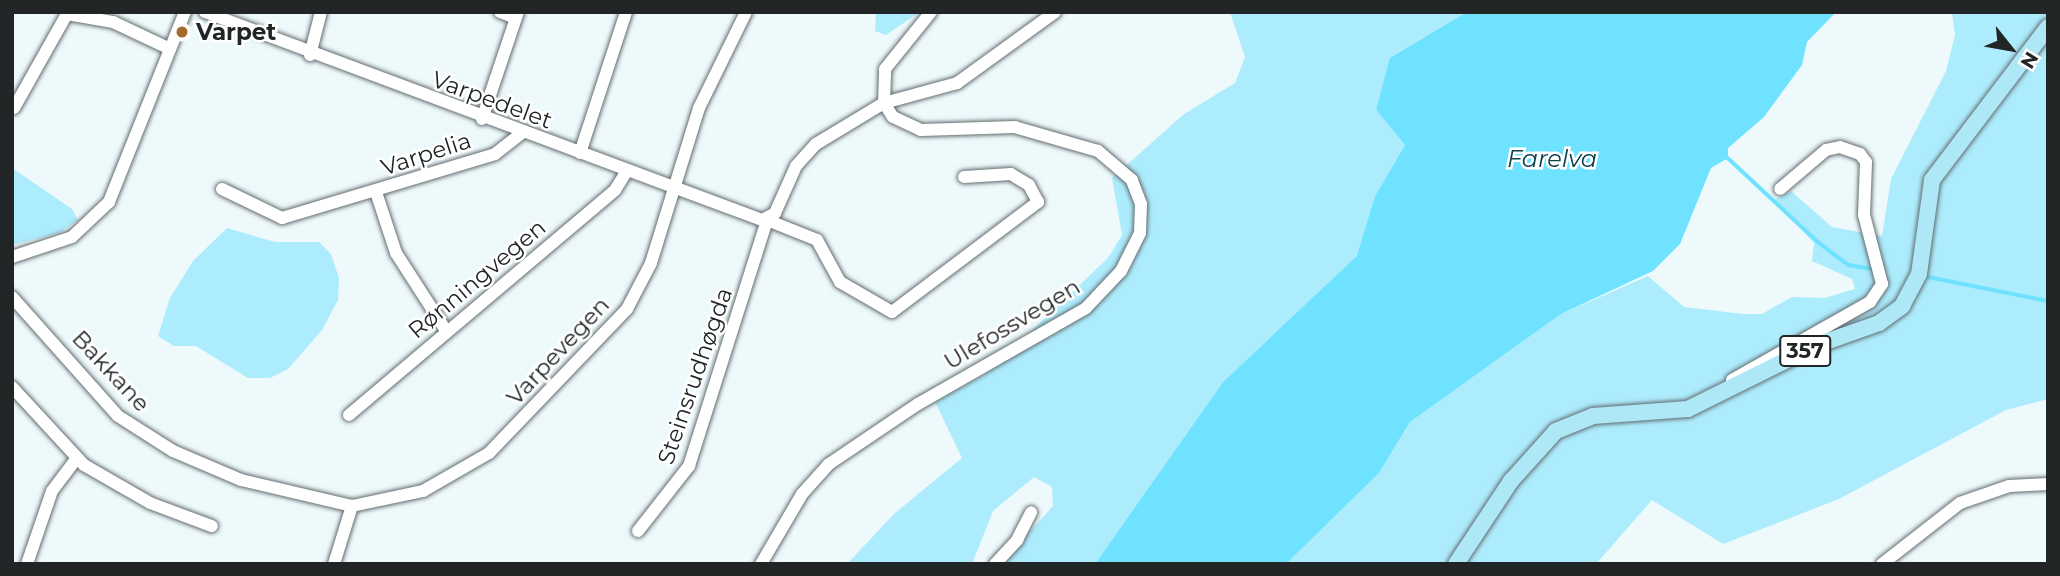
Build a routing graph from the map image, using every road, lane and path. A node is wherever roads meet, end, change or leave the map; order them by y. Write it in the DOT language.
graph roads {
  1 [pos="185,12"];
  2 [pos="205,12"];
  3 [pos="321,12"];
  4 [pos="500,12"];
  5 [pos="626,12"];
  6 [pos="746,12"];
  7 [pos="931,12"];
  8 [pos="1055,12"];
  9 [pos="517,15"];
  10 [pos="2048,27"];
  11 [pos="170,49"];
  12 [pos="310,55"];
  13 [pos="884,103"];
  14 [pos="14,108"];
  15 [pos="482,119"];
  16 [pos="522,133"];
  17 [pos="580,153"];
  18 [pos="628,171"];
  19 [pos="964,177"];
  20 [pos="1780,188"];
  21 [pos="222,189"];
  22 [pos="676,190"];
  23 [pos="376,192"];
  24 [pos="767,220"];
  25 [pos="12,257"];
  26 [pos="12,297"];
  27 [pos="447,332"];
  28 [pos="12,387"];
  29 [pos="1719,398"];
  30 [pos="349,415"];
  31 [pos="76,459"];
  32 [pos="228,475"];
  33 [pos="2048,484"];
  34 [pos="352,506"];
  35 [pos="1031,512"];
  36 [pos="212,526"];
  37 [pos="638,531"];
  38 [pos="27,564"];
  39 [pos="334,564"];
  40 [pos="761,564"];
  41 [pos="995,564"];
  42 [pos="1457,564"];
  43 [pos="1882,564"];
  1 -- 11 [label="street"];
  2 -- 12 [label="street, Varpedelet"];
  3 -- 12 [label="street"];
  4 -- 9 [label="street"];
  5 -- 17 [label="street"];
  6 -- 22 [label="street, Varpevegen"];
  7 -- 13 [label="street"];
  8 -- 13 [label="street"];
  9 -- 15 [label="street"];
  10 -- 29 [label="main road, 357"];
  11 -- 14 [label="street"];
  11 -- 25 [label="street"];
  12 -- 15 [label="street, Varpedelet"];
  13 -- 24 [label="street"];
  13 -- 40 [label="street, Ulefossvegen"];
  15 -- 16 [label="street, Varpedelet"];
  16 -- 17 [label="street, Varpedelet"];
  16 -- 23 [label="street, Varpelia"];
  17 -- 18 [label="street, Varpedelet"];
  18 -- 22 [label="street, Varpedelet"];
  18 -- 27 [label="street, Rønningvegen"];
  19 -- 24 [label="street, Varpedelet"];
  20 -- 29 [label="street"];
  21 -- 23 [label="street, Varpelia"];
  22 -- 24 [label="street, Varpedelet"];
  22 -- 34 [label="street, Varpevegen"];
  23 -- 27 [label="street, Varpelia"];
  24 -- 37 [label="street, Steinsrudhøgda"];
  26 -- 32 [label="street, Bakkane"];
  27 -- 30 [label="street, Rønningvegen"];
  28 -- 31 [label="street"];
  29 -- 42 [label="main road, 357"];
  31 -- 36 [label="street"];
  31 -- 38 [label="street"];
  32 -- 34 [label="street, Varpevegen"];
  33 -- 43 [label="street"];
  34 -- 39 [label="street"];
  35 -- 41 [label="street"];
}
